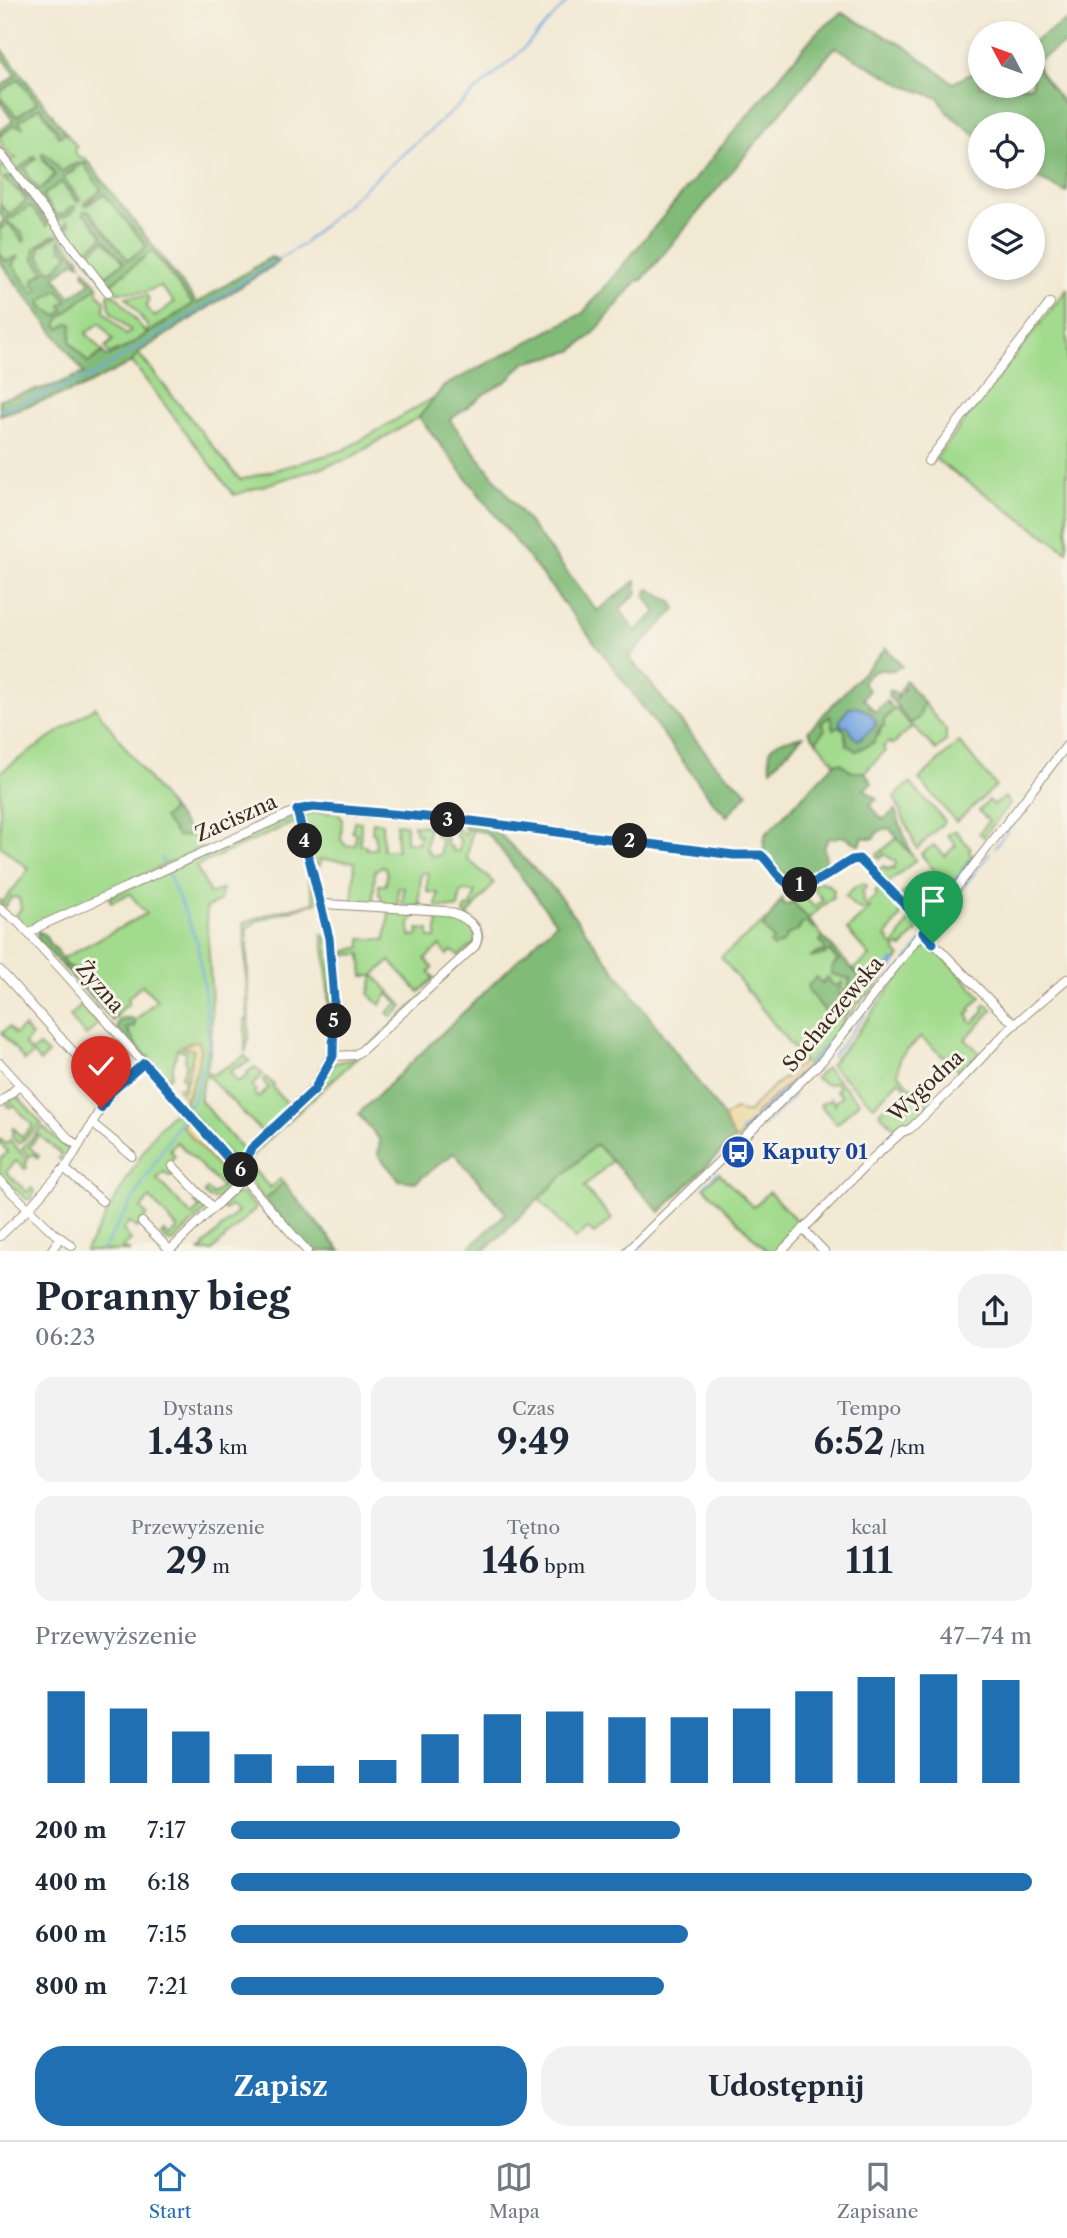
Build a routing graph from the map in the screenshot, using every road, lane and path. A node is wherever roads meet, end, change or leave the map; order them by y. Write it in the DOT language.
graph roads {
  1 [pos="0,153"];
  2 [pos="108,293"];
  3 [pos="1050,303"];
  4 [pos="928,461"];
  5 [pos="1067,745"];
  6 [pos="297,810"];
  7 [pos="323,904"];
  8 [pos="0,908"];
  9 [pos="925,929"];
  10 [pos="29,934"];
  11 [pos="0,970"];
  12 [pos="1067,979"];
  13 [pos="1016,1024"];
  14 [pos="333,1056"];
  15 [pos="0,1063"];
  16 [pos="144,1063"];
  17 [pos="20,1085"];
  18 [pos="110,1093"];
  19 [pos="0,1103"];
  20 [pos="92,1123"];
  21 [pos="79,1146"];
  22 [pos="132,1156"];
  23 [pos="173,1166"];
  24 [pos="64,1168"];
  25 [pos="242,1175"];
  26 [pos="0,1181"];
  27 [pos="102,1201"];
  28 [pos="29,1208"];
  29 [pos="213,1208"];
  30 [pos="142,1222"];
  31 [pos="803,1230"];
  32 [pos="0,1236"];
  33 [pos="60,1238"];
  34 [pos="72,1246"];
  35 [pos="51,1251"];
  36 [pos="169,1251"];
  37 [pos="307,1251"];
  38 [pos="627,1251"];
  39 [pos="782,1251"];
  40 [pos="824,1251"];
  1 -- 2 [label="street"];
  3 -- 4 [label="street"];
  5 -- 9 [label="street, Sochaczewska"];
  6 -- 7 [label="street"];
  6 -- 9 [label="street, Zaciszna"];
  6 -- 10 [label="street, Zaciszna"];
  7 -- 14 [label="street"];
  7 -- 14 [label="street"];
  8 -- 10 [label="street, Żyzna"];
  9 -- 13 [label="street"];
  9 -- 38 [label="street, Sochaczewska"];
  10 -- 16 [label="street, Żyzna"];
  11 -- 18 [label="street"];
  12 -- 13 [label="street, Wygodna"];
  13 -- 31 [label="street, Wygodna"];
  14 -- 25 [label="street"];
  15 -- 17 [label="street"];
  16 -- 18 [label="street"];
  16 -- 25 [label="street, Żyzna"];
  17 -- 19 [label="street"];
  17 -- 21 [label="street"];
  18 -- 20 [label="street"];
  20 -- 21 [label="street"];
  20 -- 22 [label="street"];
  21 -- 24 [label="street"];
  23 -- 29 [label="street"];
  24 -- 27 [label="street"];
  24 -- 28 [label="street"];
  25 -- 29 [label="street"];
  25 -- 37 [label="street, Żyzna"];
  26 -- 28 [label="street"];
  28 -- 32 [label="street"];
  28 -- 33 [label="street"];
  29 -- 36 [label="street"];
  30 -- 36 [label="street"];
  31 -- 39 [label="street, Wygodna"];
  31 -- 40 [label="street"];
  33 -- 34 [label="street"];
  33 -- 35 [label="street"];
}
